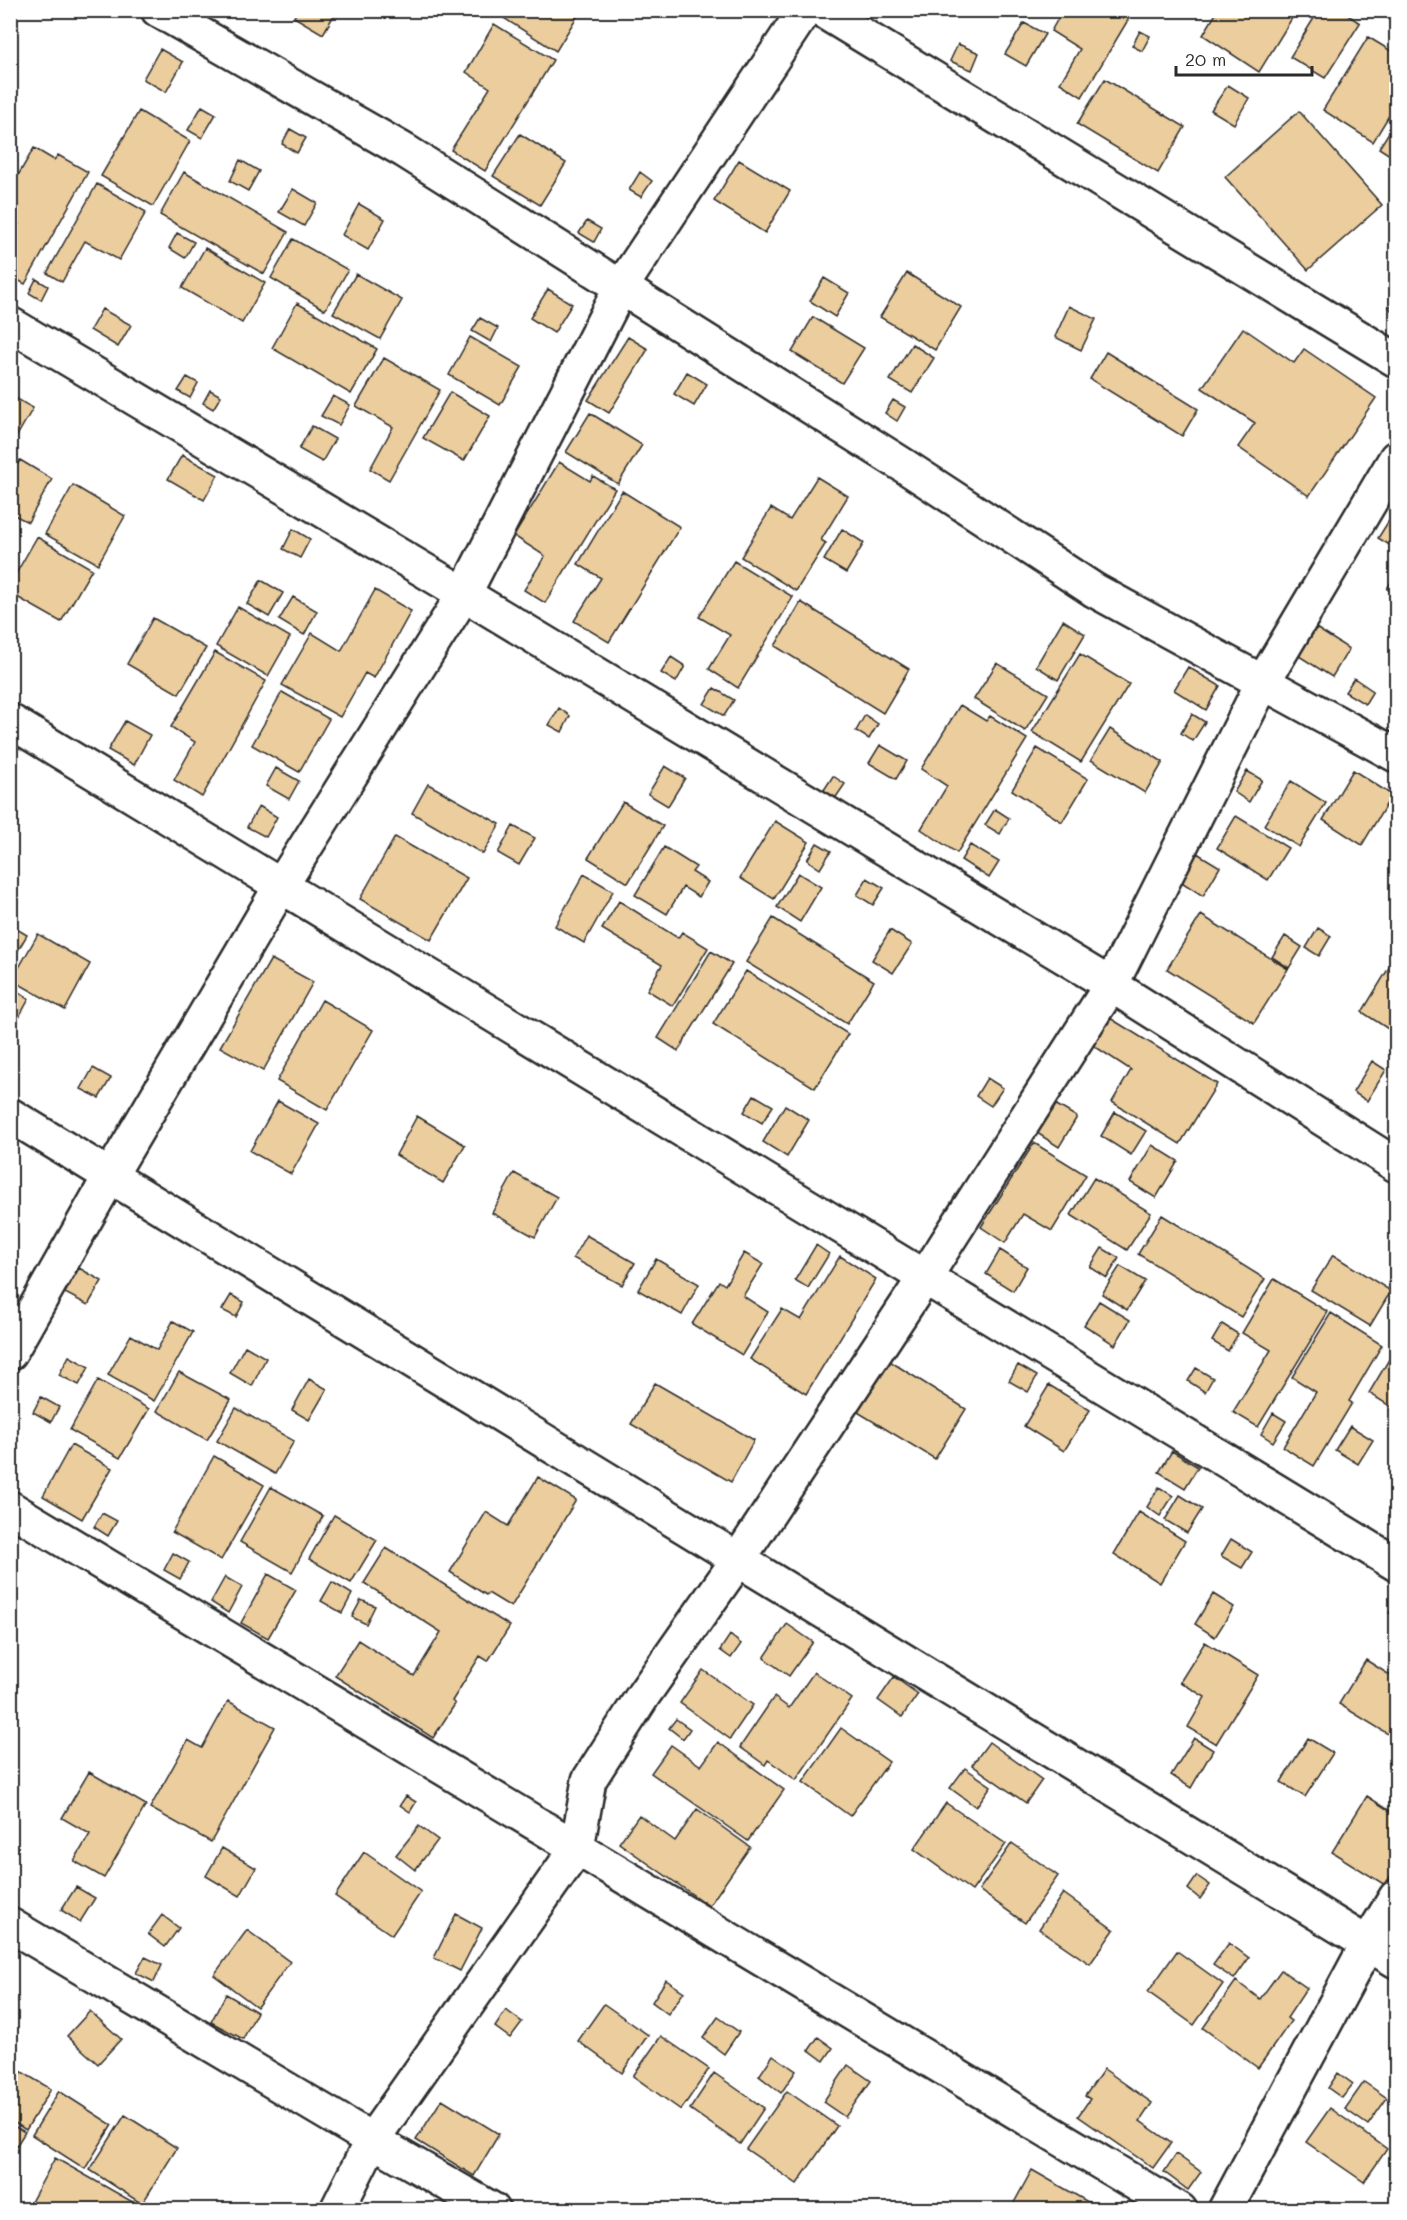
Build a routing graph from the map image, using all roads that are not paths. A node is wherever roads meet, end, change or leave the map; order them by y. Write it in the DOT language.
graph roads {
  1 [pos="158,10"];
  2 [pos="805,10"];
  3 [pos="821,10"];
  4 [pos="621,287"];
  5 [pos="10,324"];
  6 [pos="1396,360"];
  7 [pos="1396,458"];
  8 [pos="464,594"];
  9 [pos="1263,682"];
  10 [pos="10,721"];
  11 [pos="1396,756"];
  12 [pos="281,886"];
  13 [pos="1111,985"];
  14 [pos="10,1115"];
  15 [pos="1396,1165"];
  16 [pos="110,1176"];
  17 [pos="925,1277"];
  18 [pos="10,1353"];
  19 [pos="10,1508"];
  20 [pos="738,1560"];
  21 [pos="1396,1564"];
  22 [pos="577,1848"];
  23 [pos="1396,1897"];
  24 [pos="10,1925"];
  25 [pos="1368,1943"];
  26 [pos="1396,1961"];
  27 [pos="372,2140"];
  28 [pos="337,2210"];
  29 [pos="493,2210"];
  30 [pos="1180,2210"];
  31 [pos="1225,2210"];
  1 -- 4 [label="street"];
  2 -- 4 [label="street"];
  3 -- 6 [label="street"];
  4 -- 8 [label="street"];
  4 -- 9 [label="street"];
  5 -- 8 [label="street"];
  7 -- 9 [label="street"];
  8 -- 12 [label="street"];
  8 -- 13 [label="street"];
  9 -- 11 [label="street"];
  9 -- 13 [label="street"];
  10 -- 12 [label="street"];
  12 -- 16 [label="street"];
  12 -- 17 [label="street"];
  13 -- 15 [label="street"];
  13 -- 17 [label="street"];
  14 -- 16 [label="street"];
  16 -- 18 [label="street"];
  16 -- 20 [label="street"];
  17 -- 20 [label="street"];
  17 -- 21 [label="street"];
  19 -- 22 [label="street"];
  20 -- 22 [label="street"];
  20 -- 25 [label="street"];
  22 -- 27 [label="street"];
  22 -- 30 [label="street"];
  23 -- 25 [label="street"];
  24 -- 27 [label="street"];
  25 -- 26 [label="street"];
  25 -- 31 [label="street"];
  27 -- 28 [label="street"];
  27 -- 29 [label="street"];
}
